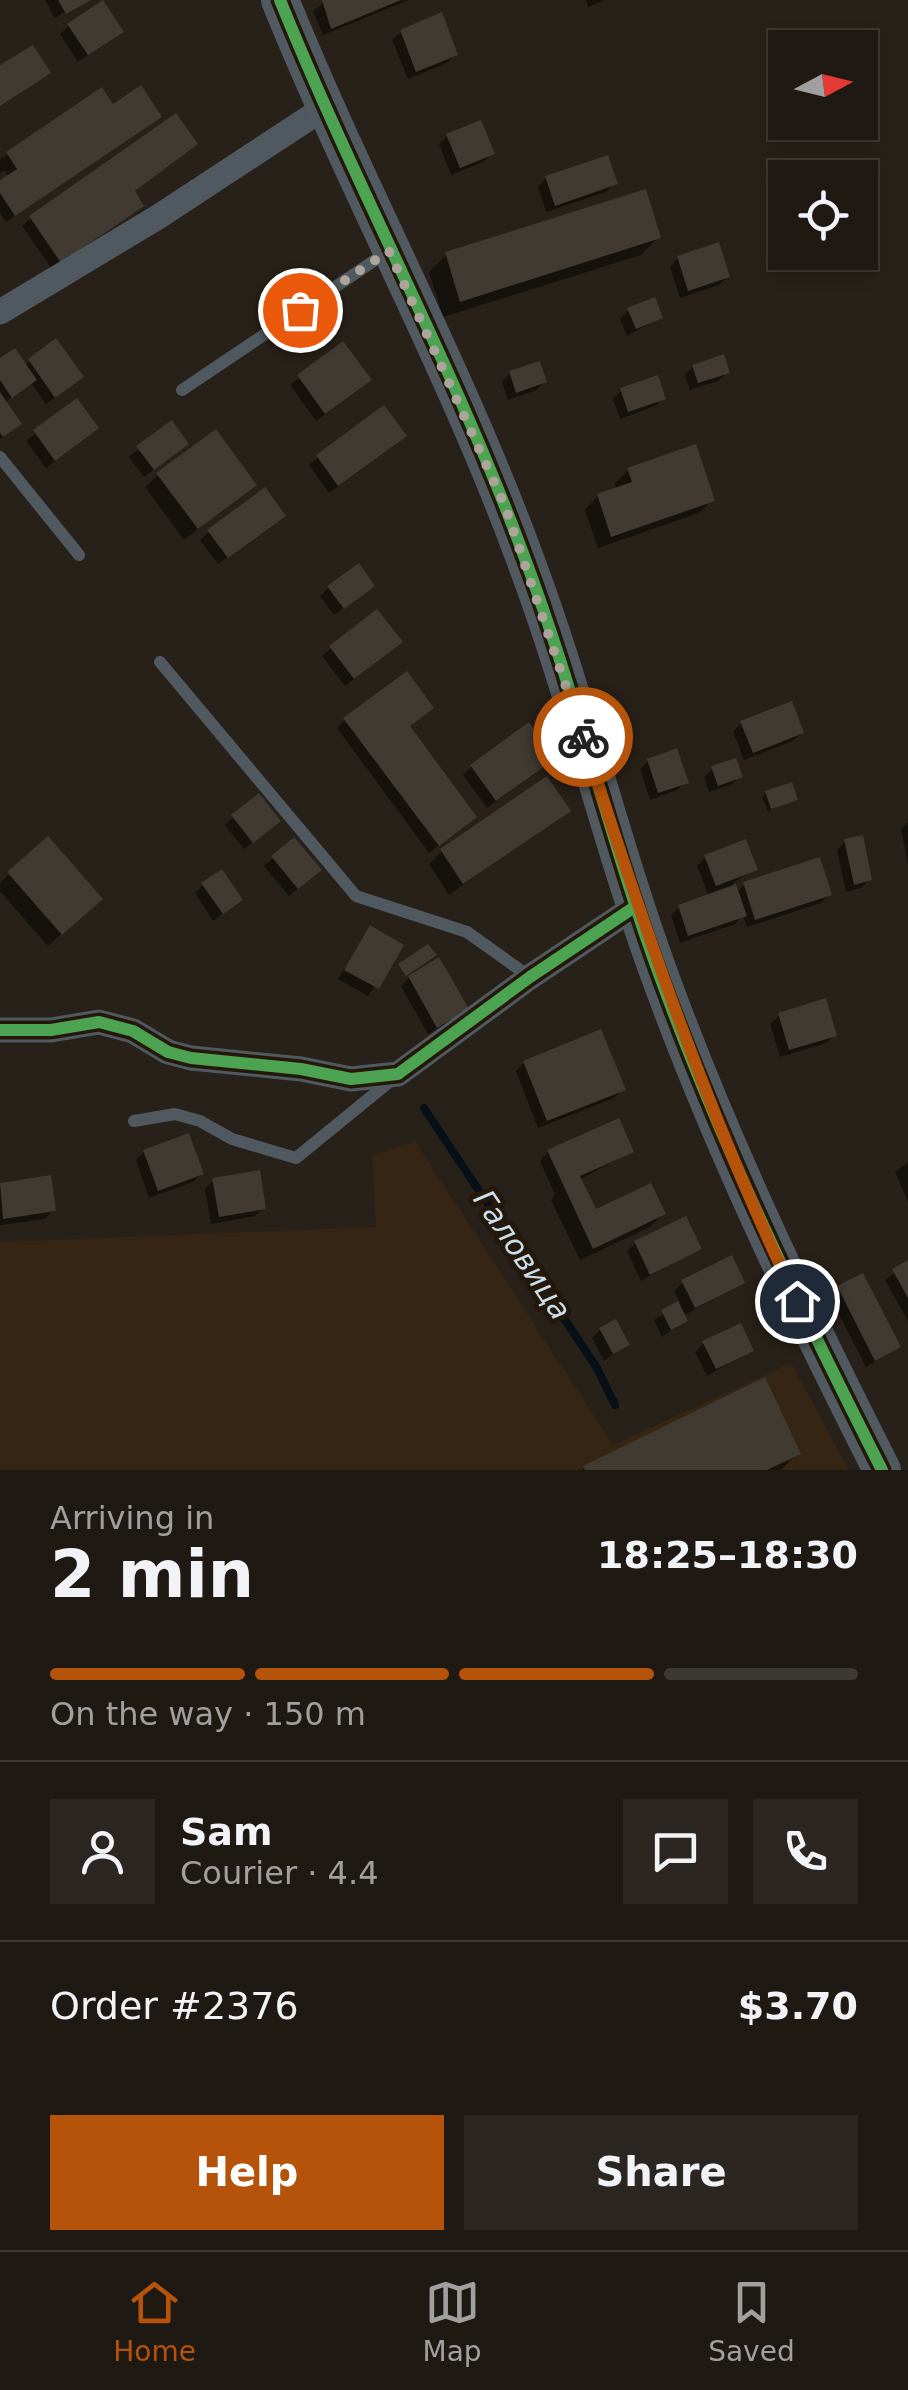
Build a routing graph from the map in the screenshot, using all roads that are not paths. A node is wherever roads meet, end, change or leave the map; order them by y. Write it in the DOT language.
graph roads {
  1 [pos="280,0"];
  2 [pos="324,108"];
  3 [pos="389,251"];
  4 [pos="0,312"];
  5 [pos="182,390"];
  6 [pos="0,456"];
  7 [pos="79,555"];
  8 [pos="160,662"];
  9 [pos="636,906"];
  10 [pos="530,977"];
  11 [pos="0,1030"];
  12 [pos="398,1074"];
  13 [pos="134,1121"];
  14 [pos="882,1470"];
  1 -- 2 [label="street"];
  2 -- 3 [label="street"];
  2 -- 4 [label="street"];
  3 -- 5 [label="lane"];
  3 -- 9 [label="street"];
  6 -- 7 [label="lane"];
  8 -- 10 [label="lane"];
  9 -- 10 [label="street"];
  9 -- 14 [label="street"];
  10 -- 12 [label="street"];
  11 -- 12 [label="street"];
  12 -- 13 [label="lane"];
}
